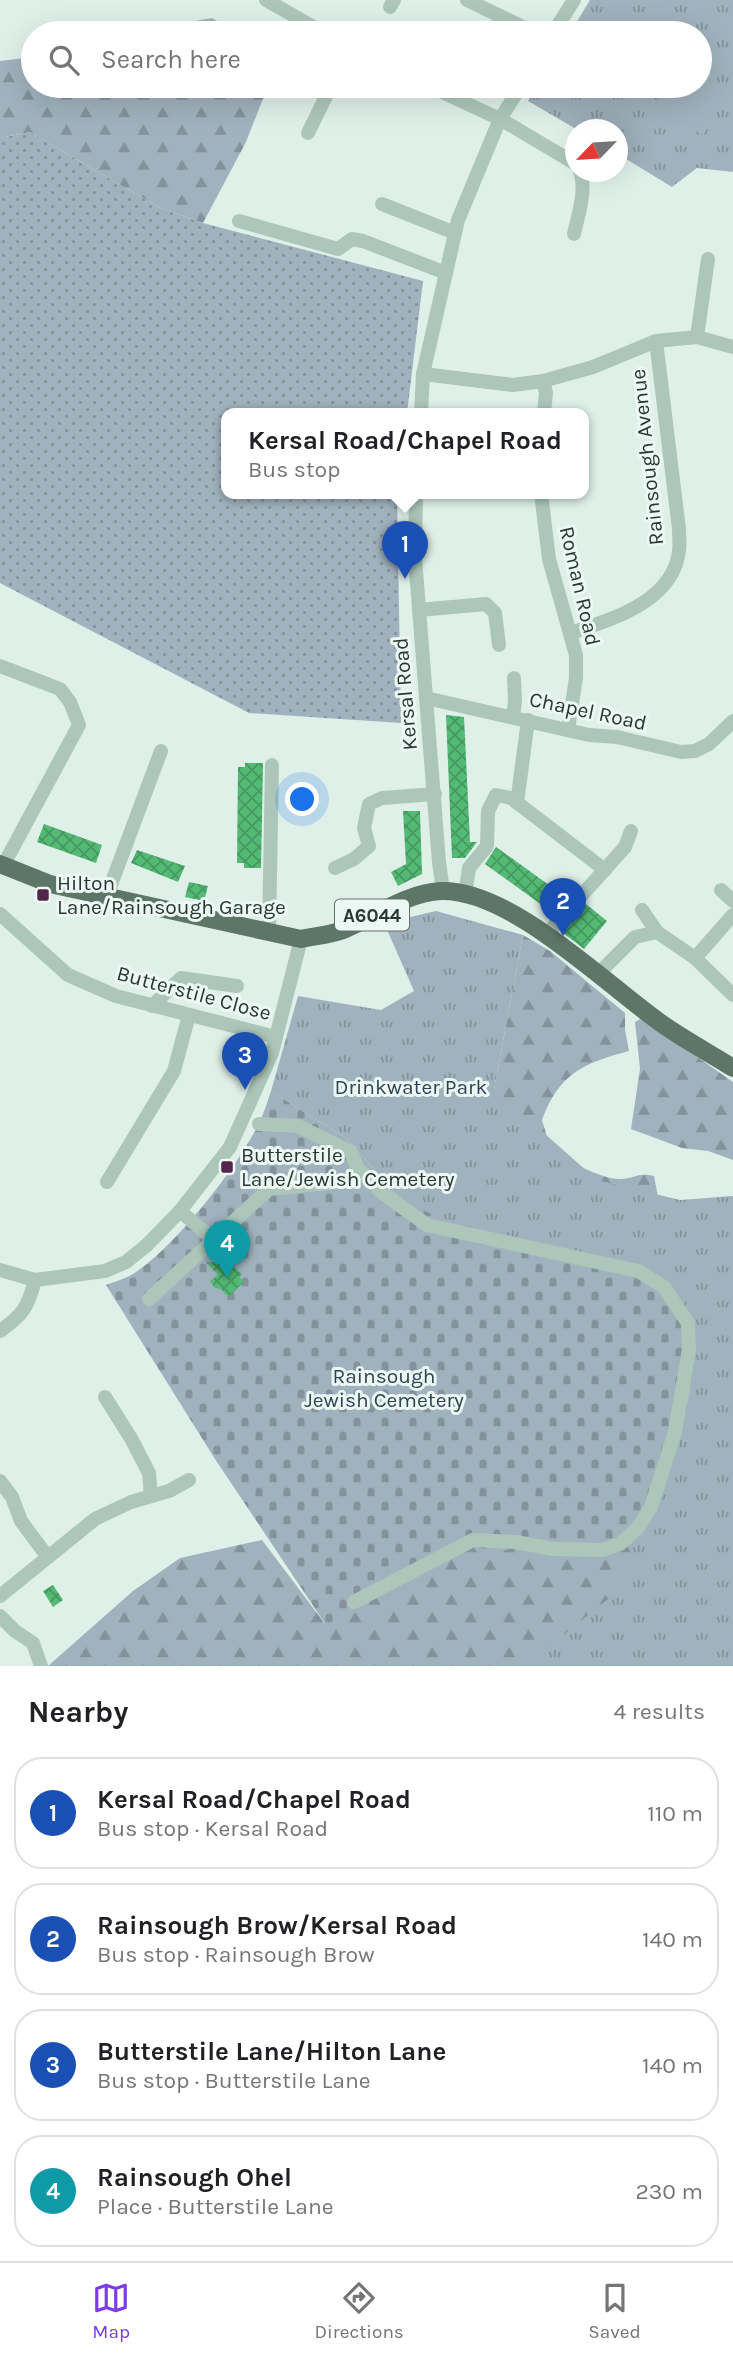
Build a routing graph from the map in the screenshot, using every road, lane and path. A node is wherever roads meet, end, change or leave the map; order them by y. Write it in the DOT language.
graph roads {
  1 [pos="265,0"];
  2 [pos="467,0"];
  3 [pos="574,0"];
  4 [pos="303,21"];
  5 [pos="510,21"];
  6 [pos="561,21"];
  7 [pos="325,98"];
  8 [pos="455,98"];
  9 [pos="513,98"];
  10 [pos="500,119"];
  11 [pos="308,133"];
  12 [pos="565,157"];
  13 [pos="583,182"];
  14 [pos="382,204"];
  15 [pos="239,221"];
  16 [pos="455,233"];
  17 [pos="573,234"];
  18 [pos="708,259"];
  19 [pos="446,273"];
  20 [pos="697,338"];
  21 [pos="656,341"];
  22 [pos="733,347"];
  23 [pos="424,374"];
  24 [pos="543,381"];
  25 [pos="421,408"];
  26 [pos="544,408"];
  27 [pos="416,499"];
  28 [pos="542,499"];
  29 [pos="419,610"];
  30 [pos="571,633"];
  31 [pos="499,645"];
  32 [pos="0,666"];
  33 [pos="514,678"];
  34 [pos="426,698"];
  35 [pos="520,718"];
  36 [pos="733,721"];
  37 [pos="568,730"];
  38 [pos="161,751"];
  39 [pos="272,765"];
  40 [pos="435,793"];
  41 [pos="517,803"];
  42 [pos="631,831"];
  43 [pos="2,865"];
  44 [pos="335,868"];
  45 [pos="606,870"];
  46 [pos="721,890"];
  47 [pos="443,891"];
  48 [pos="465,895"];
  49 [pos="106,898"];
  50 [pos="733,901"];
  51 [pos="642,910"];
  52 [pos="0,914"];
  53 [pos="733,915"];
  54 [pos="657,932"];
  55 [pos="269,933"];
  56 [pos="547,934"];
  57 [pos="301,939"];
  58 [pos="695,958"];
  59 [pos="597,975"];
  60 [pos="237,986"];
  61 [pos="733,995"];
  62 [pos="152,1006"];
  63 [pos="189,1015"];
  64 [pos="276,1037"];
  65 [pos="733,1068"];
  66 [pos="259,1124"];
  67 [pos="357,1167"];
  68 [pos="107,1182"];
  69 [pos="180,1212"];
  70 [pos="214,1240"];
  71 [pos="0,1270"];
  72 [pos="35,1280"];
  73 [pos="149,1299"];
  74 [pos="0,1331"];
  75 [pos="105,1398"];
  76 [pos="189,1480"];
  77 [pos="0,1481"];
  78 [pos="151,1496"];
  79 [pos="47,1556"];
  80 [pos="0,1596"];
  81 [pos="354,1602"];
  82 [pos="0,1616"];
  83 [pos="41,1666"];
  1 -- 4 [label="street"];
  2 -- 5 [label="street"];
  3 -- 6 [label="street"];
  7 -- 11 [label="street"];
  8 -- 10 [label="street"];
  9 -- 10 [label="street"];
  10 -- 12 [label="street"];
  10 -- 16 [label="street"];
  13 -- 17 [label="street"];
  14 -- 16 [label="street"];
  15 -- 19 [label="street"];
  16 -- 19 [label="street"];
  18 -- 20 [label="street"];
  19 -- 23 [label="street"];
  20 -- 21 [label="street"];
  20 -- 22 [label="street"];
  21 -- 24 [label="street"];
  21 -- 30 [label="street, Rainsough Avenue"];
  23 -- 24 [label="street"];
  23 -- 25 [label="street"];
  24 -- 26 [label="street"];
  27 -- 29 [label="street, Kersal Road"];
  28 -- 30 [label="street, Roman Road"];
  29 -- 31 [label="street"];
  29 -- 34 [label="street, Kersal Road"];
  30 -- 37 [label="street, Roman Road"];
  32 -- 43 [label="street"];
  33 -- 35 [label="street"];
  34 -- 35 [label="street, Chapel Road"];
  34 -- 40 [label="street, Kersal Road"];
  35 -- 37 [label="street, Chapel Road"];
  35 -- 41 [label="street"];
  36 -- 37 [label="street, Chapel Road"];
  38 -- 49 [label="street"];
  39 -- 55 [label="street"];
  40 -- 44 [label="street"];
  40 -- 47 [label="street, Kersal Road"];
  41 -- 45 [label="street"];
  41 -- 48 [label="street"];
  42 -- 45 [label="street"];
  43 -- 49 [label="main road, A6044"];
  45 -- 56 [label="street"];
  46 -- 50 [label="street"];
  47 -- 48 [label="main road"];
  47 -- 57 [label="main road, A6044"];
  48 -- 56 [label="main road"];
  49 -- 55 [label="main road, A6044"];
  51 -- 54 [label="street"];
  52 -- 62 [label="street, Butterstile Close"];
  53 -- 58 [label="street"];
  54 -- 58 [label="street"];
  54 -- 59 [label="street"];
  55 -- 57 [label="main road, A6044"];
  56 -- 59 [label="main road"];
  57 -- 64 [label="street"];
  58 -- 61 [label="street"];
  59 -- 65 [label="main road"];
  60 -- 62 [label="street"];
  62 -- 63 [label="street, Butterstile Close"];
  63 -- 64 [label="street, Butterstile Close"];
  63 -- 68 [label="street"];
  64 -- 69 [label="street"];
  66 -- 67 [label="street"];
  67 -- 70 [label="street"];
  67 -- 81 [label="street"];
  69 -- 70 [label="street"];
  69 -- 72 [label="street"];
  70 -- 73 [label="street"];
  71 -- 72 [label="street"];
  72 -- 74 [label="street"];
  75 -- 78 [label="street"];
  76 -- 78 [label="street"];
  77 -- 79 [label="street"];
  78 -- 79 [label="street"];
  79 -- 80 [label="street"];
  82 -- 83 [label="street"];
}
